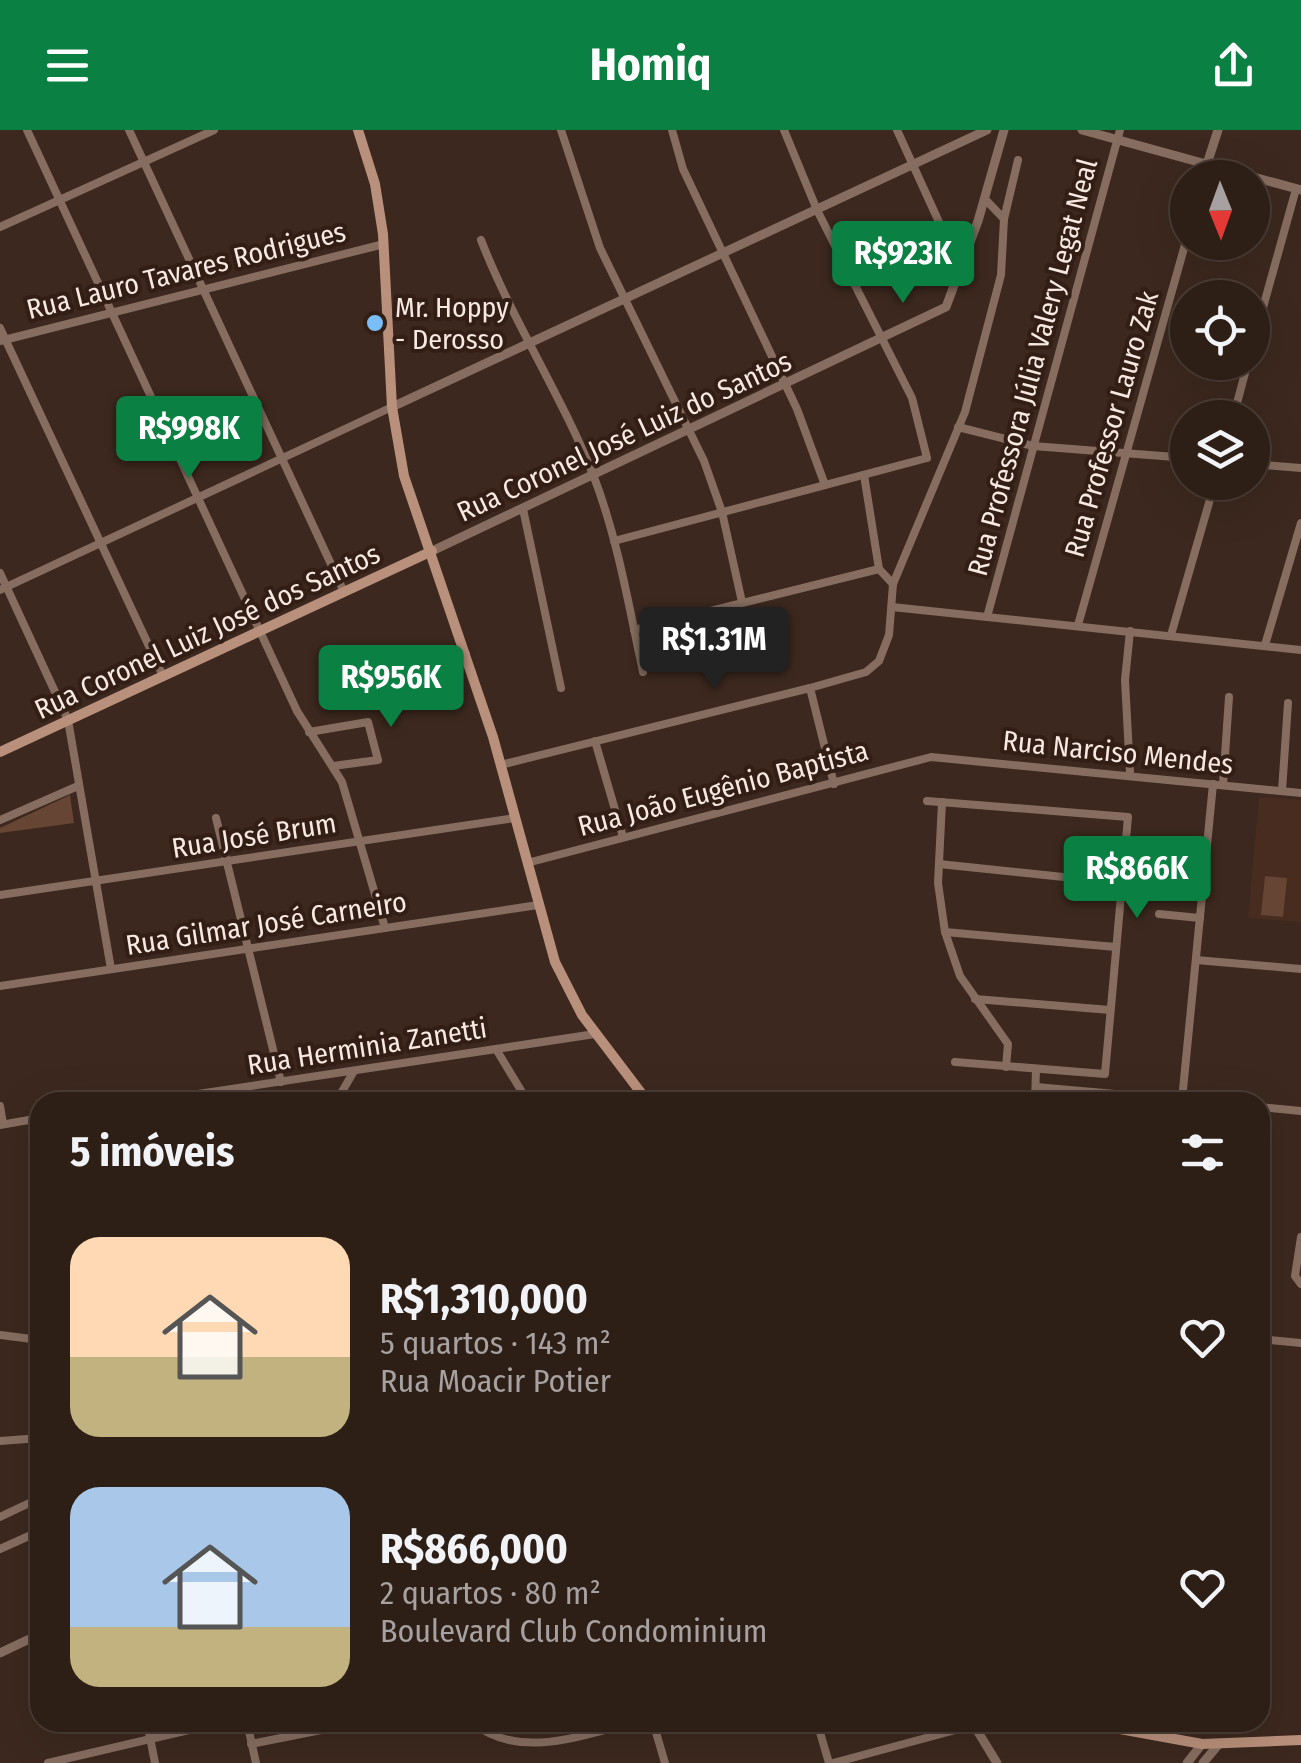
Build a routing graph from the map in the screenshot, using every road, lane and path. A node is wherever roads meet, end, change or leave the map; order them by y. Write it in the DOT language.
graph roads {
  1 [pos="27,130"];
  2 [pos="129,130"];
  3 [pos="214,130"];
  4 [pos="358,130"];
  5 [pos="561,130"];
  6 [pos="672,130"];
  7 [pos="784,130"];
  8 [pos="897,130"];
  9 [pos="987,130"];
  10 [pos="1004,130"];
  11 [pos="1082,130"];
  12 [pos="1218,130"];
  13 [pos="1119,134"];
  14 [pos="1018,160"];
  15 [pos="1195,160"];
  16 [pos="1208,160"];
  17 [pos="144,162"];
  18 [pos="914,165"];
  19 [pos="1270,182"];
  20 [pos="1299,190"];
  21 [pos="987,201"];
  22 [pos="59,202"];
  23 [pos="817,210"];
  24 [pos="1001,215"];
  25 [pos="0,228"];
  26 [pos="481,240"];
  27 [pos="384,244"];
  28 [pos="723,254"];
  29 [pos="1181,260"];
  30 [pos="960,268"];
  31 [pos="1270,287"];
  32 [pos="203,289"];
  33 [pos="625,299"];
  34 [pos="112,312"];
  35 [pos="0,328"];
  36 [pos="881,339"];
  37 [pos="2,340"];
  38 [pos="526,344"];
  39 [pos="783,386"];
  40 [pos="392,407"];
  41 [pos="958,427"];
  42 [pos="689,431"];
  43 [pos="1033,446"];
  44 [pos="1126,453"];
  45 [pos="1170,457"];
  46 [pos="282,458"];
  47 [pos="1270,465"];
  48 [pos="1301,468"];
  49 [pos="864,475"];
  50 [pos="593,476"];
  51 [pos="825,485"];
  52 [pos="198,498"];
  53 [pos="1210,500"];
  54 [pos="523,509"];
  55 [pos="722,512"];
  56 [pos="1301,524"];
  57 [pos="614,541"];
  58 [pos="101,543"];
  59 [pos="432,551"];
  60 [pos="878,568"];
  61 [pos="0,573"];
  62 [pos="892,584"];
  63 [pos="3,588"];
  64 [pos="344,592"];
  65 [pos="742,602"];
  66 [pos="892,608"];
  67 [pos="987,617"];
  68 [pos="1078,625"];
  69 [pos="634,630"];
  70 [pos="259,631"];
  71 [pos="1130,631"];
  72 [pos="1171,635"];
  73 [pos="1265,645"];
  74 [pos="1301,650"];
  75 [pos="466,654"];
  76 [pos="643,672"];
  77 [pos="346,674"];
  78 [pos="163,676"];
  79 [pos="561,688"];
  80 [pos="810,688"];
  81 [pos="1228,698"];
  82 [pos="1288,703"];
  83 [pos="68,720"];
  84 [pos="309,732"];
  85 [pos="595,741"];
  86 [pos="0,752"];
  87 [pos="931,757"];
  88 [pos="500,765"];
  89 [pos="333,766"];
  90 [pos="1130,774"];
  91 [pos="834,784"];
  92 [pos="1218,784"];
  93 [pos="78,786"];
  94 [pos="1282,791"];
  95 [pos="1301,793"];
  96 [pos="926,801"];
  97 [pos="942,802"];
  98 [pos="216,818"];
  99 [pos="514,818"];
  100 [pos="0,820"];
  101 [pos="623,837"];
  102 [pos="363,841"];
  103 [pos="226,861"];
  104 [pos="526,863"];
  105 [pos="939,864"];
  106 [pos="956,866"];
  107 [pos="94,882"];
  108 [pos="938,883"];
  109 [pos="1121,883"];
  110 [pos="0,895"];
  111 [pos="538,904"];
  112 [pos="1158,914"];
  113 [pos="1200,918"];
  114 [pos="386,928"];
  115 [pos="945,932"];
  116 [pos="1116,946"];
  117 [pos="248,948"];
  118 [pos="1196,960"];
  119 [pos="111,969"];
  120 [pos="1301,969"];
  121 [pos="0,986"];
  122 [pos="974,999"];
  123 [pos="995,1001"];
  124 [pos="1110,1010"];
  125 [pos="987,1017"];
  126 [pos="595,1034"];
  127 [pos="496,1049"];
  128 [pos="955,1062"];
  129 [pos="1006,1066"];
  130 [pos="354,1070"];
  131 [pos="1036,1070"];
  132 [pos="1068,1072"];
  133 [pos="1104,1074"];
  134 [pos="281,1082"];
  135 [pos="1036,1087"];
  136 [pos="1066,1089"];
  137 [pos="213,1092"];
  138 [pos="342,1092"];
  139 [pos="522,1092"];
  140 [pos="640,1092"];
  141 [pos="1036,1092"];
  142 [pos="1104,1092"];
  143 [pos="1189,1092"];
  144 [pos="0,1106"];
  145 [pos="1270,1109"];
  146 [pos="1301,1111"];
  147 [pos="30,1120"];
  148 [pos="2,1124"];
  149 [pos="1301,1236"];
  150 [pos="1301,1284"];
  151 [pos="0,1335"];
  152 [pos="30,1339"];
  153 [pos="1270,1340"];
  154 [pos="1301,1343"];
  155 [pos="30,1438"];
  156 [pos="0,1440"];
  157 [pos="30,1503"];
  158 [pos="0,1517"];
  159 [pos="30,1536"];
  160 [pos="0,1549"];
  161 [pos="30,1638"];
  162 [pos="0,1652"];
  163 [pos="149,1732"];
  164 [pos="182,1732"];
  165 [pos="248,1732"];
  166 [pos="311,1732"];
  167 [pos="492,1732"];
  168 [pos="578,1732"];
  169 [pos="656,1732"];
  170 [pos="820,1732"];
  171 [pos="947,1732"];
  172 [pos="981,1732"];
  173 [pos="1133,1732"];
  174 [pos="1148,1732"];
  175 [pos="1148,1735"];
  176 [pos="150,1740"];
  177 [pos="1301,1740"];
  178 [pos="251,1744"];
  179 [pos="1202,1744"];
  180 [pos="1218,1745"];
  181 [pos="48,1763"];
  182 [pos="155,1763"];
  183 [pos="256,1763"];
  184 [pos="665,1763"];
  185 [pos="831,1763"];
  186 [pos="997,1763"];
  187 [pos="1187,1763"];
  188 [pos="1203,1763"];
  1 -- 22 [label="street"];
  2 -- 17 [label="street"];
  3 -- 17 [label="street"];
  4 -- 27 [label="main road"];
  5 -- 33 [label="street"];
  6 -- 28 [label="street"];
  7 -- 23 [label="street"];
  8 -- 18 [label="street"];
  9 -- 18 [label="street"];
  10 -- 21 [label="street"];
  11 -- 13 [label="street"];
  12 -- 16 [label="street"];
  13 -- 15 [label="street"];
  13 -- 43 [label="street, Rua Professora Júlia Valery Legat Neal"];
  14 -- 24 [label="street"];
  17 -- 22 [label="street"];
  17 -- 32 [label="street"];
  18 -- 23 [label="street"];
  18 -- 30 [label="street"];
  19 -- 20 [label="street"];
  20 -- 31 [label="street"];
  21 -- 24 [label="street"];
  21 -- 30 [label="street"];
  22 -- 25 [label="street"];
  22 -- 34 [label="street"];
  23 -- 28 [label="street"];
  23 -- 36 [label="street"];
  24 -- 41 [label="street"];
  26 -- 38 [label="street"];
  27 -- 32 [label="street, Rua Lauro Tavares Rodrigues"];
  27 -- 40 [label="main road"];
  28 -- 33 [label="street"];
  28 -- 39 [label="street"];
  29 -- 44 [label="street, Rua Professor Lauro Zak"];
  30 -- 36 [label="street, Rua Coronel José Luiz do Santos"];
  32 -- 34 [label="street, Rua Lauro Tavares Rodrigues"];
  32 -- 46 [label="street"];
  33 -- 38 [label="street"];
  33 -- 42 [label="street"];
  34 -- 37 [label="street, Rua Lauro Tavares Rodrigues"];
  34 -- 52 [label="street"];
  35 -- 37 [label="street"];
  36 -- 39 [label="street, Rua Coronel José Luiz do Santos"];
  36 -- 49 [label="street"];
  37 -- 58 [label="street"];
  38 -- 40 [label="street"];
  38 -- 50 [label="street"];
  39 -- 42 [label="street, Rua Coronel José Luiz do Santos"];
  39 -- 51 [label="street"];
  40 -- 46 [label="street"];
  40 -- 59 [label="main road"];
  41 -- 43 [label="street"];
  41 -- 62 [label="street"];
  42 -- 50 [label="street, Rua Coronel José Luiz do Santos"];
  42 -- 55 [label="street"];
  43 -- 44 [label="street"];
  43 -- 67 [label="street, Rua Professora Júlia Valery Legat Neal"];
  44 -- 45 [label="street"];
  44 -- 68 [label="street, Rua Professor Lauro Zak"];
  46 -- 52 [label="street"];
  46 -- 64 [label="street"];
  47 -- 48 [label="street"];
  49 -- 51 [label="street"];
  49 -- 60 [label="street"];
  50 -- 54 [label="street, Rua Coronel José Luiz do Santos"];
  50 -- 57 [label="street"];
  51 -- 55 [label="street"];
  52 -- 58 [label="street"];
  52 -- 70 [label="street"];
  53 -- 72 [label="street"];
  54 -- 59 [label="street, Rua Coronel José Luiz do Santos"];
  54 -- 79 [label="street"];
  55 -- 57 [label="street"];
  55 -- 65 [label="street"];
  56 -- 73 [label="street"];
  57 -- 69 [label="street"];
  58 -- 63 [label="street"];
  58 -- 78 [label="street"];
  59 -- 64 [label="main road, Rua Coronel Luiz José dos Santos"];
  59 -- 75 [label="main road"];
  60 -- 62 [label="street"];
  60 -- 65 [label="street"];
  61 -- 63 [label="street"];
  62 -- 66 [label="street"];
  63 -- 83 [label="street"];
  64 -- 70 [label="main road, Rua Coronel Luiz José dos Santos"];
  65 -- 69 [label="street"];
  66 -- 67 [label="street"];
  66 -- 80 [label="street"];
  67 -- 68 [label="street"];
  68 -- 71 [label="street"];
  69 -- 76 [label="street"];
  70 -- 78 [label="main road, Rua Coronel Luiz José dos Santos"];
  70 -- 84 [label="street"];
  71 -- 72 [label="street"];
  71 -- 90 [label="street"];
  72 -- 73 [label="street"];
  73 -- 74 [label="street"];
  75 -- 77 [label="street"];
  75 -- 88 [label="main road"];
  78 -- 83 [label="main road, Rua Coronel Luiz José dos Santos"];
  80 -- 85 [label="street"];
  80 -- 91 [label="street"];
  81 -- 92 [label="street"];
  82 -- 94 [label="street"];
  83 -- 86 [label="main road, Rua Coronel Luiz José dos Santos"];
  83 -- 93 [label="street"];
  84 -- 89 [label="street"];
  84 -- 89 [label="street"];
  85 -- 88 [label="street"];
  85 -- 101 [label="street"];
  87 -- 90 [label="street, Rua Narciso Mendes"];
  87 -- 91 [label="street, Rua João Eugênio Baptista"];
  88 -- 99 [label="main road"];
  89 -- 102 [label="street"];
  90 -- 92 [label="street, Rua Narciso Mendes"];
  91 -- 101 [label="street, Rua João Eugênio Baptista"];
  92 -- 94 [label="street, Rua Narciso Mendes"];
  92 -- 113 [label="street"];
  93 -- 100 [label="street"];
  93 -- 107 [label="street"];
  94 -- 95 [label="street, Rua Narciso Mendes"];
  96 -- 97 [label="street"];
  97 -- 105 [label="street"];
  97 -- 109 [label="street"];
  98 -- 103 [label="street"];
  99 -- 102 [label="street, Rua José Brum"];
  99 -- 104 [label="main road"];
  101 -- 104 [label="street, Rua João Eugênio Baptista"];
  102 -- 103 [label="street, Rua José Brum"];
  102 -- 114 [label="street"];
  103 -- 107 [label="street, Rua José Brum"];
  103 -- 117 [label="street"];
  104 -- 111 [label="main road"];
  105 -- 106 [label="street"];
  105 -- 108 [label="street"];
  106 -- 108 [label="street"];
  106 -- 109 [label="street"];
  107 -- 110 [label="street, Rua José Brum"];
  107 -- 119 [label="street"];
  108 -- 115 [label="street"];
  109 -- 116 [label="street"];
  111 -- 114 [label="street, Rua Gilmar José Carneiro"];
  111 -- 126 [label="main road"];
  112 -- 113 [label="street"];
  113 -- 118 [label="street"];
  114 -- 117 [label="street, Rua Gilmar José Carneiro"];
  115 -- 116 [label="street"];
  115 -- 122 [label="street"];
  116 -- 124 [label="street"];
  117 -- 119 [label="street, Rua Gilmar José Carneiro"];
  117 -- 134 [label="street"];
  118 -- 120 [label="street"];
  118 -- 143 [label="street"];
  119 -- 121 [label="street, Rua Gilmar José Carneiro"];
  122 -- 123 [label="street"];
  122 -- 125 [label="street"];
  123 -- 124 [label="street"];
  123 -- 125 [label="street"];
  124 -- 133 [label="street"];
  125 -- 129 [label="street"];
  126 -- 127 [label="street, Rua Herminia Zanetti"];
  126 -- 140 [label="main road"];
  127 -- 130 [label="street, Rua Herminia Zanetti"];
  127 -- 139 [label="street"];
  128 -- 129 [label="street"];
  129 -- 131 [label="street"];
  130 -- 134 [label="street, Rua Herminia Zanetti"];
  130 -- 138 [label="street"];
  131 -- 132 [label="street"];
  131 -- 135 [label="street"];
  132 -- 133 [label="street"];
  132 -- 136 [label="street"];
  133 -- 142 [label="street"];
  134 -- 137 [label="street, Rua Herminia Zanetti"];
  135 -- 136 [label="street"];
  135 -- 141 [label="street"];
  136 -- 142 [label="street"];
  144 -- 148 [label="street"];
  145 -- 146 [label="street"];
  147 -- 148 [label="street"];
  149 -- 150 [label="street"];
  151 -- 152 [label="street"];
  153 -- 154 [label="street"];
  155 -- 156 [label="street"];
  157 -- 158 [label="street"];
  159 -- 160 [label="street"];
  161 -- 162 [label="street"];
  163 -- 176 [label="street"];
  164 -- 176 [label="street"];
  165 -- 178 [label="street"];
  166 -- 178 [label="street"];
  167 -- 168 [label="street"];
  169 -- 184 [label="street"];
  170 -- 185 [label="street"];
  171 -- 185 [label="street"];
  172 -- 186 [label="street"];
  173 -- 175 [label="main road"];
  174 -- 175 [label="street"];
  175 -- 179 [label="main road"];
  176 -- 181 [label="street"];
  176 -- 182 [label="street"];
  177 -- 180 [label="main road"];
  178 -- 183 [label="street"];
  179 -- 180 [label="main road"];
  179 -- 187 [label="street"];
  180 -- 188 [label="street"];
}
